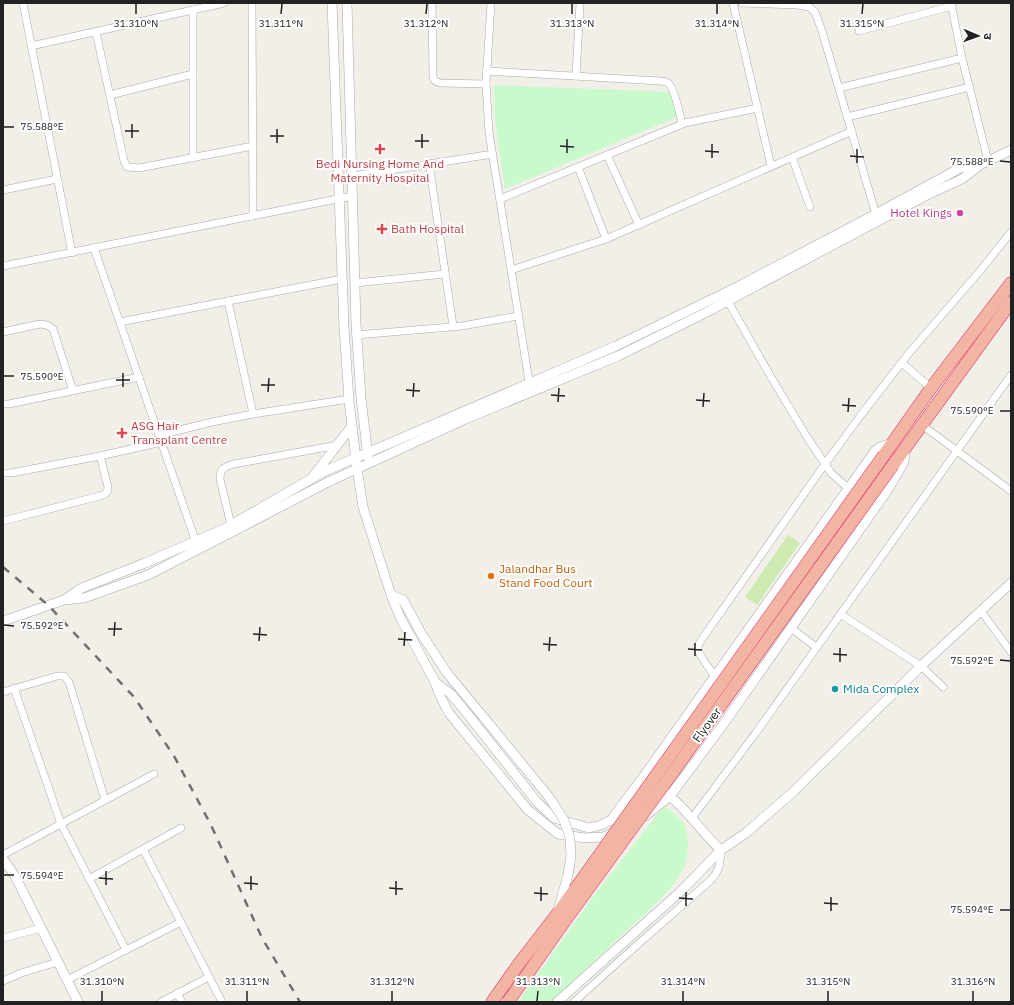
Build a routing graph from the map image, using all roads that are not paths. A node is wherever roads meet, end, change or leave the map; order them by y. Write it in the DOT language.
graph roads {
  1 [pos="23,3"];
  2 [pos="224,3"];
  3 [pos="252,3"];
  4 [pos="332,3"];
  5 [pos="346,3"];
  6 [pos="432,3"];
  7 [pos="491,3"];
  8 [pos="580,3"];
  9 [pos="733,3"];
  10 [pos="742,3"];
  11 [pos="952,5"];
  12 [pos="193,10"];
  13 [pos="860,30"];
  14 [pos="96,32"];
  15 [pos="32,46"];
  16 [pos="962,58"];
  17 [pos="486,71"];
  18 [pos="193,74"];
  19 [pos="576,76"];
  20 [pos="486,84"];
  21 [pos="970,87"];
  22 [pos="839,88"];
  23 [pos="110,95"];
  24 [pos="758,108"];
  25 [pos="847,117"];
  26 [pos="682,124"];
  27 [pos="852,131"];
  28 [pos="252,146"];
  29 [pos="1011,150"];
  30 [pos="492,154"];
  31 [pos="607,155"];
  32 [pos="792,157"];
  33 [pos="193,158"];
  34 [pos="984,163"];
  35 [pos="428,164"];
  36 [pos="771,166"];
  37 [pos="578,167"];
  38 [pos="352,176"];
  39 [pos="58,179"];
  40 [pos="3,190"];
  41 [pos="352,196"];
  42 [pos="339,199"];
  43 [pos="500,199"];
  44 [pos="810,207"];
  45 [pos="253,216"];
  46 [pos="877,217"];
  47 [pos="639,225"];
  48 [pos="1011,232"];
  49 [pos="606,239"];
  50 [pos="94,248"];
  51 [pos="72,252"];
  52 [pos="3,266"];
  53 [pos="511,270"];
  54 [pos="446,274"];
  55 [pos="342,279"];
  56 [pos="354,283"];
  57 [pos="1011,283"];
  58 [pos="725,297"];
  59 [pos="228,301"];
  60 [pos="1011,302"];
  61 [pos="518,316"];
  62 [pos="120,322"];
  63 [pos="454,326"];
  64 [pos="3,332"];
  65 [pos="356,335"];
  66 [pos="902,363"];
  67 [pos="1011,375"];
  68 [pos="139,377"];
  69 [pos="530,388"];
  70 [pos="931,388"];
  71 [pos="73,391"];
  72 [pos="349,398"];
  73 [pos="3,404"];
  74 [pos="253,414"];
  75 [pos="922,425"];
  76 [pos="352,426"];
  77 [pos="160,435"];
  78 [pos="162,442"];
  79 [pos="892,443"];
  80 [pos="338,445"];
  81 [pos="905,448"];
  82 [pos="956,451"];
  83 [pos="367,453"];
  84 [pos="100,456"];
  85 [pos="355,458"];
  86 [pos="368,463"];
  87 [pos="825,464"];
  88 [pos="357,468"];
  89 [pos="3,473"];
  90 [pos="311,479"];
  91 [pos="849,489"];
  92 [pos="1011,491"];
  93 [pos="3,521"];
  94 [pos="231,525"];
  95 [pos="197,545"];
  96 [pos="1011,583"];
  97 [pos="391,595"];
  98 [pos="980,611"];
  99 [pos="840,614"];
  100 [pos="3,621"];
  101 [pos="790,628"];
  102 [pos="816,647"];
  103 [pos="1011,652"];
  104 [pos="921,666"];
  105 [pos="715,677"];
  106 [pos="435,682"];
  107 [pos="943,687"];
  108 [pos="14,688"];
  109 [pos="3,692"];
  110 [pos="154,774"];
  111 [pos="644,776"];
  112 [pos="670,796"];
  113 [pos="105,800"];
  114 [pos="692,818"];
  115 [pos="61,824"];
  116 [pos="181,828"];
  117 [pos="143,849"];
  118 [pos="721,850"];
  119 [pos="3,855"];
  120 [pos="3,860"];
  121 [pos="89,879"];
  122 [pos="558,913"];
  123 [pos="181,922"];
  124 [pos="41,928"];
  125 [pos="3,938"];
  126 [pos="126,950"];
  127 [pos="58,962"];
  128 [pos="209,977"];
  129 [pos="67,980"];
  130 [pos="3,981"];
  131 [pos="177,993"];
  132 [pos="78,1002"];
  133 [pos="161,1002"];
  134 [pos="182,1002"];
  135 [pos="222,1002"];
  136 [pos="492,1002"];
  137 [pos="508,1002"];
  138 [pos="556,1002"];
  139 [pos="574,1002"];
  1 -- 15 [label="street"];
  2 -- 12 [label="street"];
  3 -- 28 [label="street"];
  4 -- 42 [label="street"];
  5 -- 38 [label="street"];
  6 -- 20 [label="street"];
  7 -- 17 [label="street"];
  8 -- 19 [label="street"];
  9 -- 24 [label="street"];
  10 -- 22 [label="street"];
  11 -- 13 [label="street"];
  11 -- 16 [label="street"];
  12 -- 14 [label="street"];
  12 -- 18 [label="street"];
  14 -- 15 [label="street"];
  14 -- 23 [label="street"];
  15 -- 39 [label="street"];
  16 -- 21 [label="street"];
  16 -- 22 [label="street"];
  17 -- 19 [label="street"];
  17 -- 20 [label="street"];
  18 -- 23 [label="street"];
  18 -- 33 [label="street"];
  19 -- 26 [label="street"];
  20 -- 30 [label="street"];
  21 -- 25 [label="street"];
  21 -- 34 [label="street"];
  22 -- 25 [label="street"];
  23 -- 33 [label="street"];
  24 -- 26 [label="street"];
  24 -- 36 [label="street"];
  25 -- 27 [label="street"];
  26 -- 31 [label="street"];
  27 -- 32 [label="street"];
  27 -- 46 [label="street"];
  28 -- 33 [label="street"];
  28 -- 45 [label="street"];
  29 -- 34 [label="street"];
  30 -- 35 [label="street"];
  30 -- 43 [label="street"];
  31 -- 37 [label="street"];
  31 -- 47 [label="street"];
  32 -- 36 [label="street"];
  32 -- 44 [label="street"];
  34 -- 46 [label="street"];
  35 -- 38 [label="street"];
  35 -- 54 [label="street"];
  36 -- 47 [label="street"];
  37 -- 43 [label="street"];
  37 -- 49 [label="street"];
  38 -- 41 [label="street"];
  39 -- 40 [label="street"];
  39 -- 51 [label="street"];
  41 -- 42 [label="street"];
  41 -- 56 [label="street"];
  42 -- 45 [label="street"];
  42 -- 55 [label="street"];
  43 -- 53 [label="street"];
  45 -- 50 [label="street"];
  46 -- 58 [label="street"];
  47 -- 49 [label="street"];
  48 -- 66 [label="street"];
  49 -- 53 [label="street"];
  50 -- 51 [label="street"];
  50 -- 62 [label="street"];
  51 -- 52 [label="street"];
  53 -- 61 [label="street"];
  54 -- 56 [label="street"];
  54 -- 63 [label="street"];
  55 -- 59 [label="street"];
  55 -- 72 [label="street"];
  56 -- 65 [label="street"];
  57 -- 70 [label="highway, Flyover"];
  58 -- 69 [label="street"];
  58 -- 87 [label="street"];
  59 -- 62 [label="street"];
  59 -- 74 [label="street"];
  60 -- 75 [label="highway, Flyover"];
  61 -- 63 [label="street"];
  61 -- 69 [label="street"];
  62 -- 68 [label="street"];
  63 -- 65 [label="street"];
  64 -- 71 [label="street"];
  65 -- 83 [label="street"];
  66 -- 70 [label="street"];
  66 -- 87 [label="street"];
  67 -- 82 [label="street"];
  68 -- 71 [label="street"];
  68 -- 77 [label="street"];
  69 -- 83 [label="street"];
  69 -- 86 [label="street"];
  70 -- 79 [label="highway, Flyover"];
  71 -- 73 [label="street"];
  72 -- 74 [label="street"];
  72 -- 76 [label="street"];
  74 -- 77 [label="street"];
  75 -- 81 [label="highway, Flyover"];
  75 -- 82 [label="street"];
  76 -- 80 [label="street"];
  76 -- 85 [label="street"];
  77 -- 78 [label="street"];
  78 -- 84 [label="street"];
  78 -- 95 [label="street"];
  79 -- 91 [label="street"];
  79 -- 122 [label="highway, Flyover, bridge"];
  80 -- 90 [label="street"];
  80 -- 94 [label="street"];
  81 -- 101 [label="street"];
  81 -- 137 [label="highway, Flyover, bridge"];
  82 -- 92 [label="street"];
  82 -- 99 [label="street"];
  83 -- 85 [label="street"];
  83 -- 86 [label="street"];
  84 -- 89 [label="street"];
  84 -- 93 [label="street"];
  85 -- 88 [label="street"];
  85 -- 90 [label="street"];
  86 -- 88 [label="street"];
  87 -- 91 [label="street"];
  87 -- 105 [label="street"];
  88 -- 95 [label="street"];
  88 -- 97 [label="street"];
  90 -- 94 [label="street"];
  91 -- 105 [label="street"];
  94 -- 95 [label="street"];
  95 -- 100 [label="street"];
  96 -- 98 [label="street"];
  97 -- 106 [label="street"];
  97 -- 122 [label="street, Flyover, bridge"];
  98 -- 103 [label="street"];
  98 -- 104 [label="street"];
  99 -- 102 [label="street"];
  99 -- 104 [label="street"];
  101 -- 102 [label="street"];
  101 -- 112 [label="street"];
  102 -- 114 [label="street"];
  104 -- 107 [label="street"];
  104 -- 118 [label="street"];
  105 -- 111 [label="street"];
  106 -- 111 [label="street"];
  106 -- 112 [label="street"];
  108 -- 109 [label="street"];
  108 -- 113 [label="street"];
  108 -- 115 [label="street"];
  110 -- 113 [label="street"];
  111 -- 112 [label="street"];
  112 -- 114 [label="street"];
  113 -- 115 [label="street"];
  114 -- 118 [label="street"];
  115 -- 119 [label="street"];
  115 -- 121 [label="street"];
  116 -- 117 [label="street"];
  117 -- 121 [label="street"];
  117 -- 123 [label="street"];
  118 -- 138 [label="street"];
  118 -- 139 [label="street"];
  120 -- 124 [label="street"];
  121 -- 126 [label="street"];
  122 -- 136 [label="highway, Flyover, bridge"];
  123 -- 126 [label="street"];
  123 -- 128 [label="street"];
  124 -- 125 [label="street"];
  124 -- 127 [label="street"];
  126 -- 129 [label="street"];
  127 -- 129 [label="street"];
  127 -- 130 [label="street"];
  128 -- 131 [label="street"];
  128 -- 135 [label="street"];
  129 -- 132 [label="street"];
  131 -- 133 [label="street"];
  131 -- 134 [label="street"];
}
